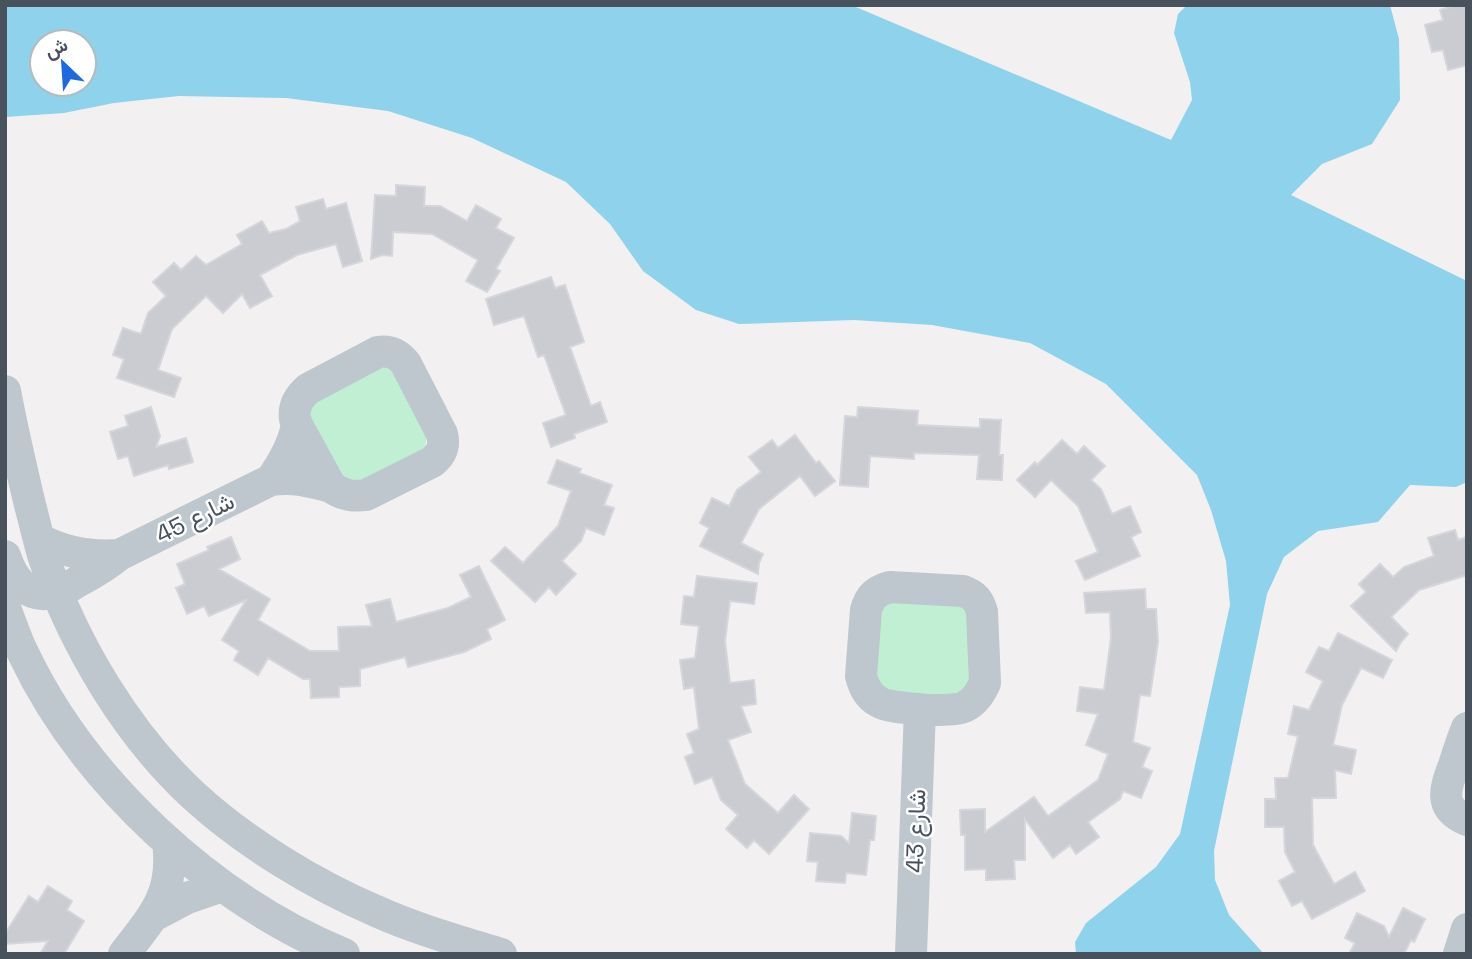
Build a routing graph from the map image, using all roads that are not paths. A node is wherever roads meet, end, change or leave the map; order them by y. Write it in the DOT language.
graph roads {
  1 [pos="5,391"];
  2 [pos="297,425"];
  3 [pos="271,480"];
  4 [pos="331,486"];
  5 [pos="39,539"];
  6 [pos="119,555"];
  7 [pos="5,556"];
  8 [pos="57,592"];
  9 [pos="5,608"];
  10 [pos="920,709"];
  11 [pos="1467,728"];
  12 [pos="1466,821"];
  13 [pos="248,840"];
  14 [pos="168,842"];
  15 [pos="216,881"];
  16 [pos="153,916"];
  17 [pos="1467,929"];
  18 [pos="124,954"];
  19 [pos="344,954"];
  20 [pos="501,954"];
  21 [pos="911,954"];
  22 [pos="1459,954"];
  1 -- 5 [label="street"];
  2 -- 3 [label="street, شارع 45"];
  2 -- 4 [label="street"];
  2 -- 4 [label="street, شارع 45"];
  3 -- 4 [label="street, شارع 45"];
  3 -- 6 [label="street, شارع 45"];
  5 -- 6 [label="street, شارع 45"];
  5 -- 8 [label="street"];
  6 -- 8 [label="street, شارع 45"];
  7 -- 8 [label="street"];
  8 -- 13 [label="street"];
  9 -- 14 [label="street"];
  10 -- 10 [label="street"];
  10 -- 21 [label="street, شارع 43"];
  11 -- 12 [label="street"];
  13 -- 15 [label="street"];
  13 -- 20 [label="street"];
  14 -- 15 [label="street"];
  14 -- 16 [label="street"];
  15 -- 16 [label="street"];
  15 -- 19 [label="street"];
  16 -- 18 [label="street"];
  17 -- 22 [label="street"];
}
